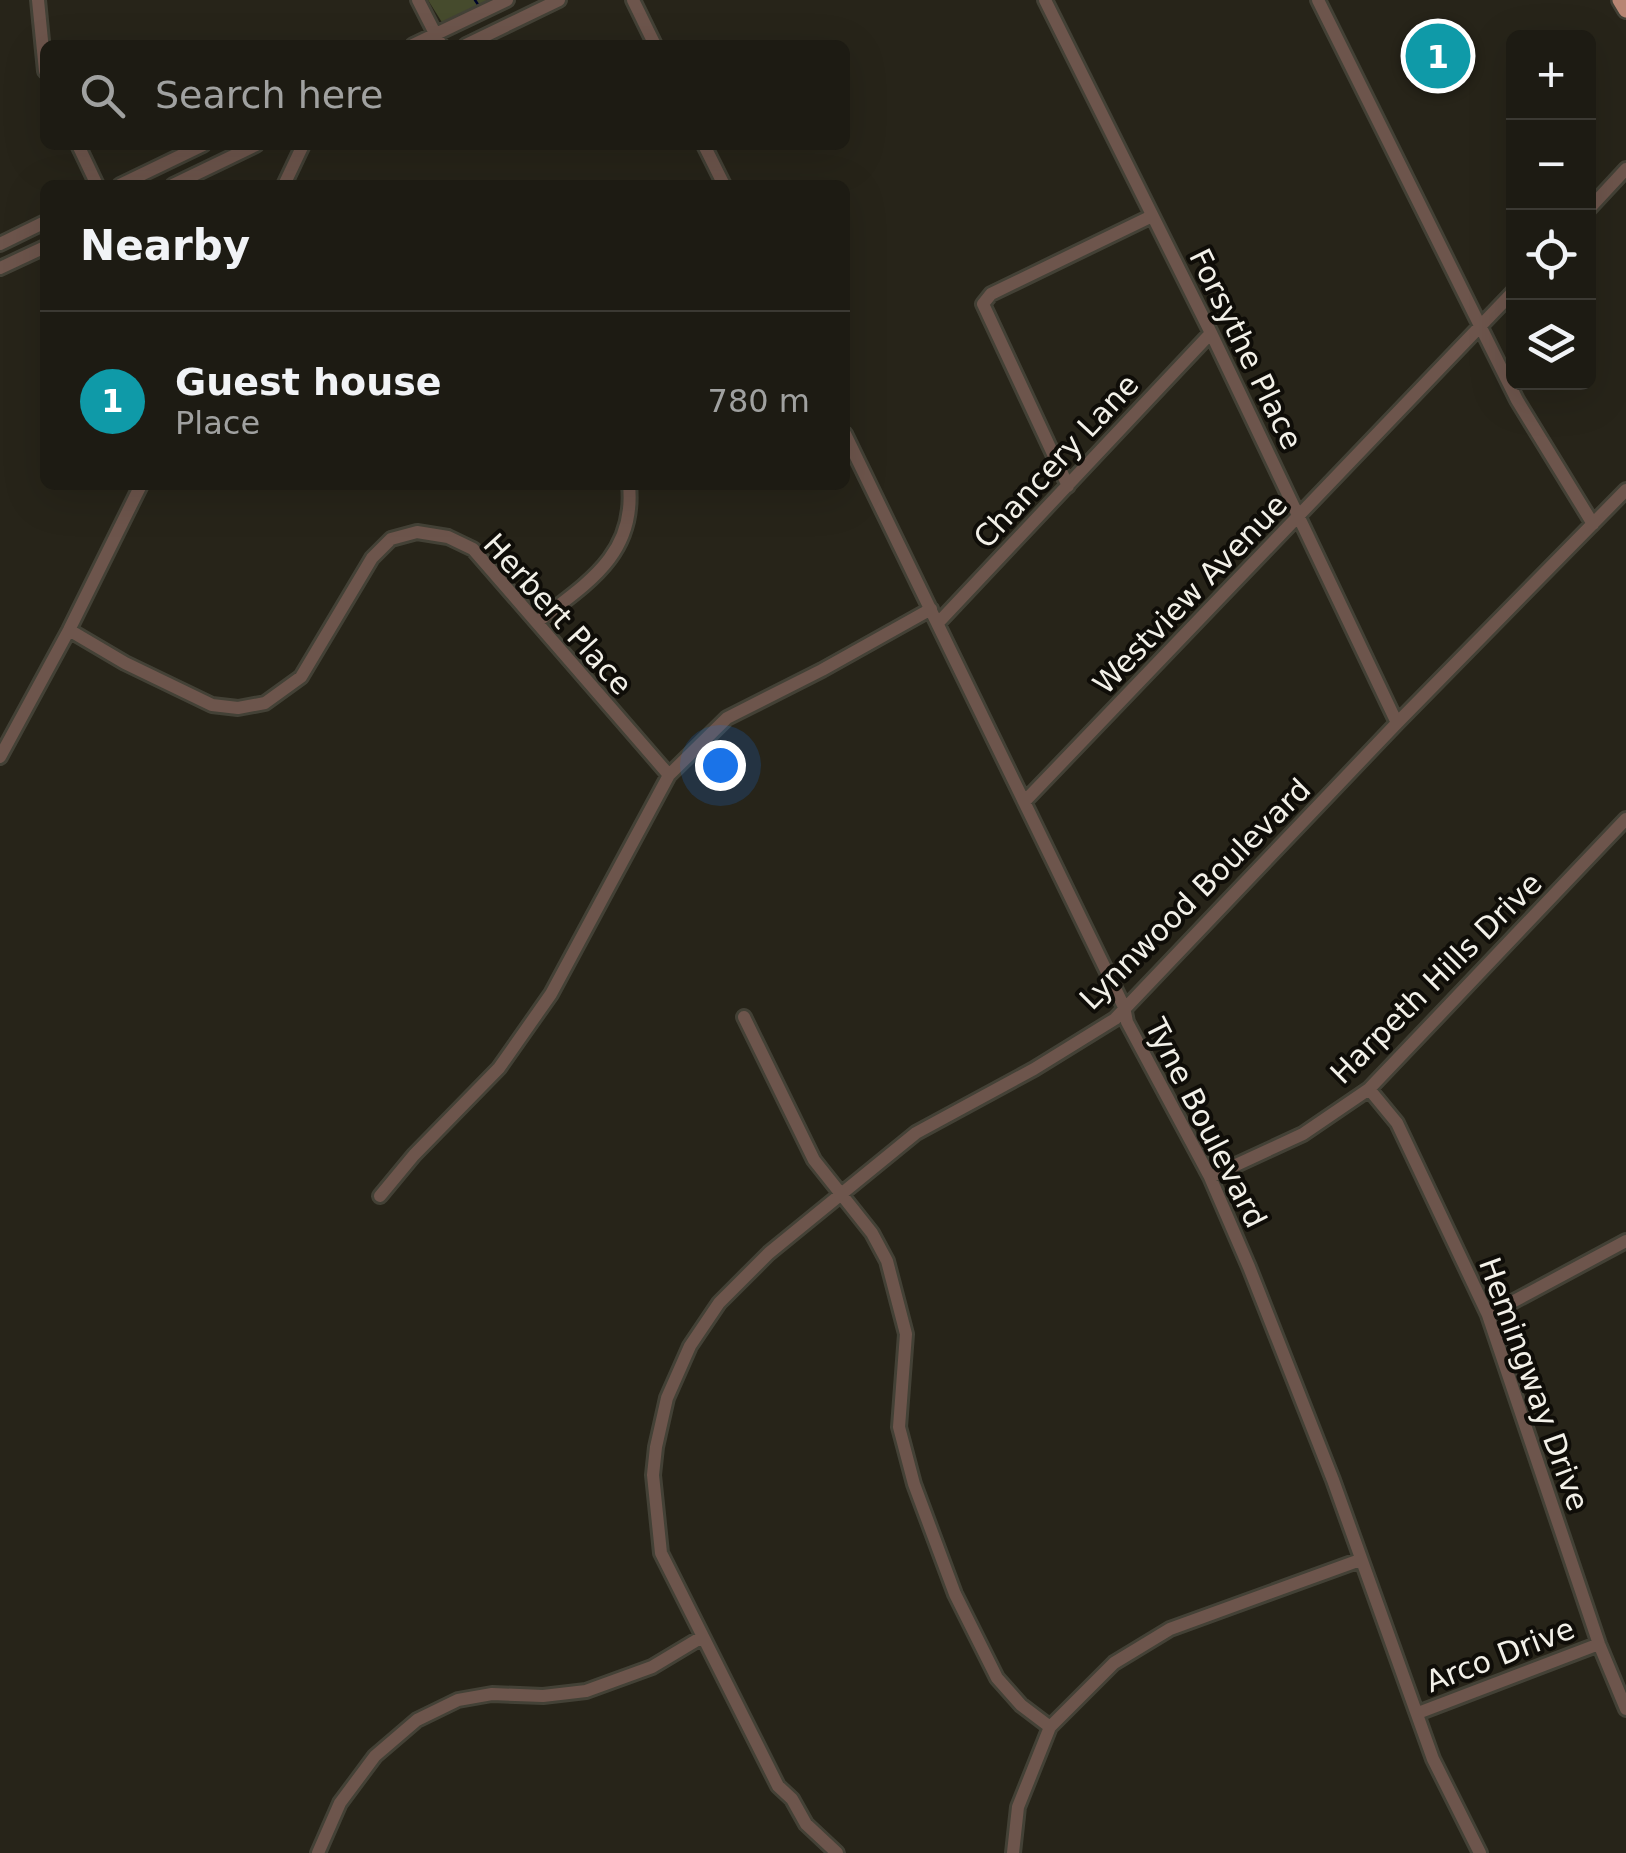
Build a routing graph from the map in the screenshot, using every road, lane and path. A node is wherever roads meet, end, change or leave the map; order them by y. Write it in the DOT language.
graph roads {
  1 [pos="38,0"];
  2 [pos="418,0"];
  3 [pos="508,0"];
  4 [pos="559,0"];
  5 [pos="633,0"];
  6 [pos="1045,0"];
  7 [pos="1318,0"];
  8 [pos="1620,0"];
  9 [pos="1626,10"];
  10 [pos="42,40"];
  11 [pos="438,40"];
  12 [pos="476,40"];
  13 [pos="653,40"];
  14 [pos="80,150"];
  15 [pos="194,150"];
  16 [pos="246,150"];
  17 [pos="301,150"];
  18 [pos="706,150"];
  19 [pos="1626,170"];
  20 [pos="94,180"];
  21 [pos="130,180"];
  22 [pos="183,180"];
  23 [pos="286,180"];
  24 [pos="722,180"];
  25 [pos="1596,202"];
  26 [pos="1152,216"];
  27 [pos="40,224"];
  28 [pos="0,244"];
  29 [pos="40,249"];
  30 [pos="0,268"];
  31 [pos="1506,300"];
  32 [pos="1480,328"];
  33 [pos="1211,333"];
  34 [pos="850,444"];
  35 [pos="1068,486"];
  36 [pos="139,490"];
  37 [pos="628,490"];
  38 [pos="1626,490"];
  39 [pos="1300,517"];
  40 [pos="1593,524"];
  41 [pos="930,609"];
  42 [pos="537,622"];
  43 [pos="938,623"];
  44 [pos="69,630"];
  45 [pos="1396,723"];
  46 [pos="0,757"];
  47 [pos="669,775"];
  48 [pos="1025,801"];
  49 [pos="1626,819"];
  50 [pos="1124,1007"];
  51 [pos="744,1016"];
  52 [pos="1370,1089"];
  53 [pos="1210,1177"];
  54 [pos="839,1194"];
  55 [pos="380,1196"];
  56 [pos="1626,1241"];
  57 [pos="1488,1314"];
  58 [pos="1360,1560"];
  59 [pos="702,1637"];
  60 [pos="1599,1644"];
  61 [pos="1626,1709"];
  62 [pos="1418,1712"];
  63 [pos="1050,1728"];
  64 [pos="318,1853"];
  65 [pos="837,1853"];
  66 [pos="1013,1853"];
  67 [pos="1480,1853"];
  1 -- 10 [label="street"];
  2 -- 11 [label="street"];
  3 -- 11 [label="street"];
  4 -- 12 [label="street"];
  5 -- 13 [label="street"];
  6 -- 26 [label="street, Forsythe Place"];
  7 -- 32 [label="street"];
  8 -- 9 [label="main road"];
  14 -- 20 [label="street"];
  15 -- 21 [label="street"];
  16 -- 22 [label="street"];
  17 -- 23 [label="street"];
  18 -- 24 [label="street"];
  19 -- 25 [label="street"];
  26 -- 33 [label="street, Forsythe Place"];
  26 -- 35 [label="street"];
  27 -- 28 [label="street"];
  29 -- 30 [label="street"];
  31 -- 32 [label="street, Westview Avenue"];
  32 -- 39 [label="street, Westview Avenue"];
  32 -- 40 [label="street"];
  33 -- 35 [label="street, Chancery Lane"];
  33 -- 39 [label="street, Forsythe Place"];
  34 -- 41 [label="street, Tyne Boulevard"];
  35 -- 43 [label="street, Chancery Lane"];
  36 -- 44 [label="street"];
  37 -- 42 [label="street"];
  38 -- 40 [label="street, Lynnwood Boulevard"];
  39 -- 45 [label="street, Forsythe Place"];
  39 -- 48 [label="street, Westview Avenue"];
  40 -- 45 [label="street, Lynnwood Boulevard"];
  41 -- 43 [label="street, Tyne Boulevard"];
  41 -- 47 [label="street"];
  42 -- 44 [label="street, Herbert Place"];
  42 -- 47 [label="street, Herbert Place"];
  43 -- 48 [label="street, Tyne Boulevard"];
  44 -- 46 [label="street"];
  45 -- 50 [label="street, Lynnwood Boulevard"];
  47 -- 55 [label="street"];
  48 -- 50 [label="street, Tyne Boulevard"];
  49 -- 52 [label="street, Harpeth Hills Drive"];
  50 -- 53 [label="street, Tyne Boulevard"];
  50 -- 54 [label="street, Lynnwood Boulevard"];
  51 -- 54 [label="street"];
  52 -- 53 [label="street, Harpeth Hills Drive"];
  52 -- 57 [label="street, Hemingway Drive"];
  53 -- 58 [label="street, Tyne Boulevard"];
  54 -- 59 [label="street, Lynnwood Boulevard"];
  54 -- 63 [label="street"];
  56 -- 57 [label="street"];
  57 -- 60 [label="street, Hemingway Drive"];
  58 -- 62 [label="street, Tyne Boulevard"];
  58 -- 63 [label="street"];
  59 -- 64 [label="street"];
  59 -- 65 [label="street, Lynnwood Boulevard"];
  60 -- 61 [label="street, Hemingway Drive"];
  60 -- 62 [label="street, Arco Drive"];
  62 -- 67 [label="street, Tyne Boulevard"];
  63 -- 66 [label="street"];
}
